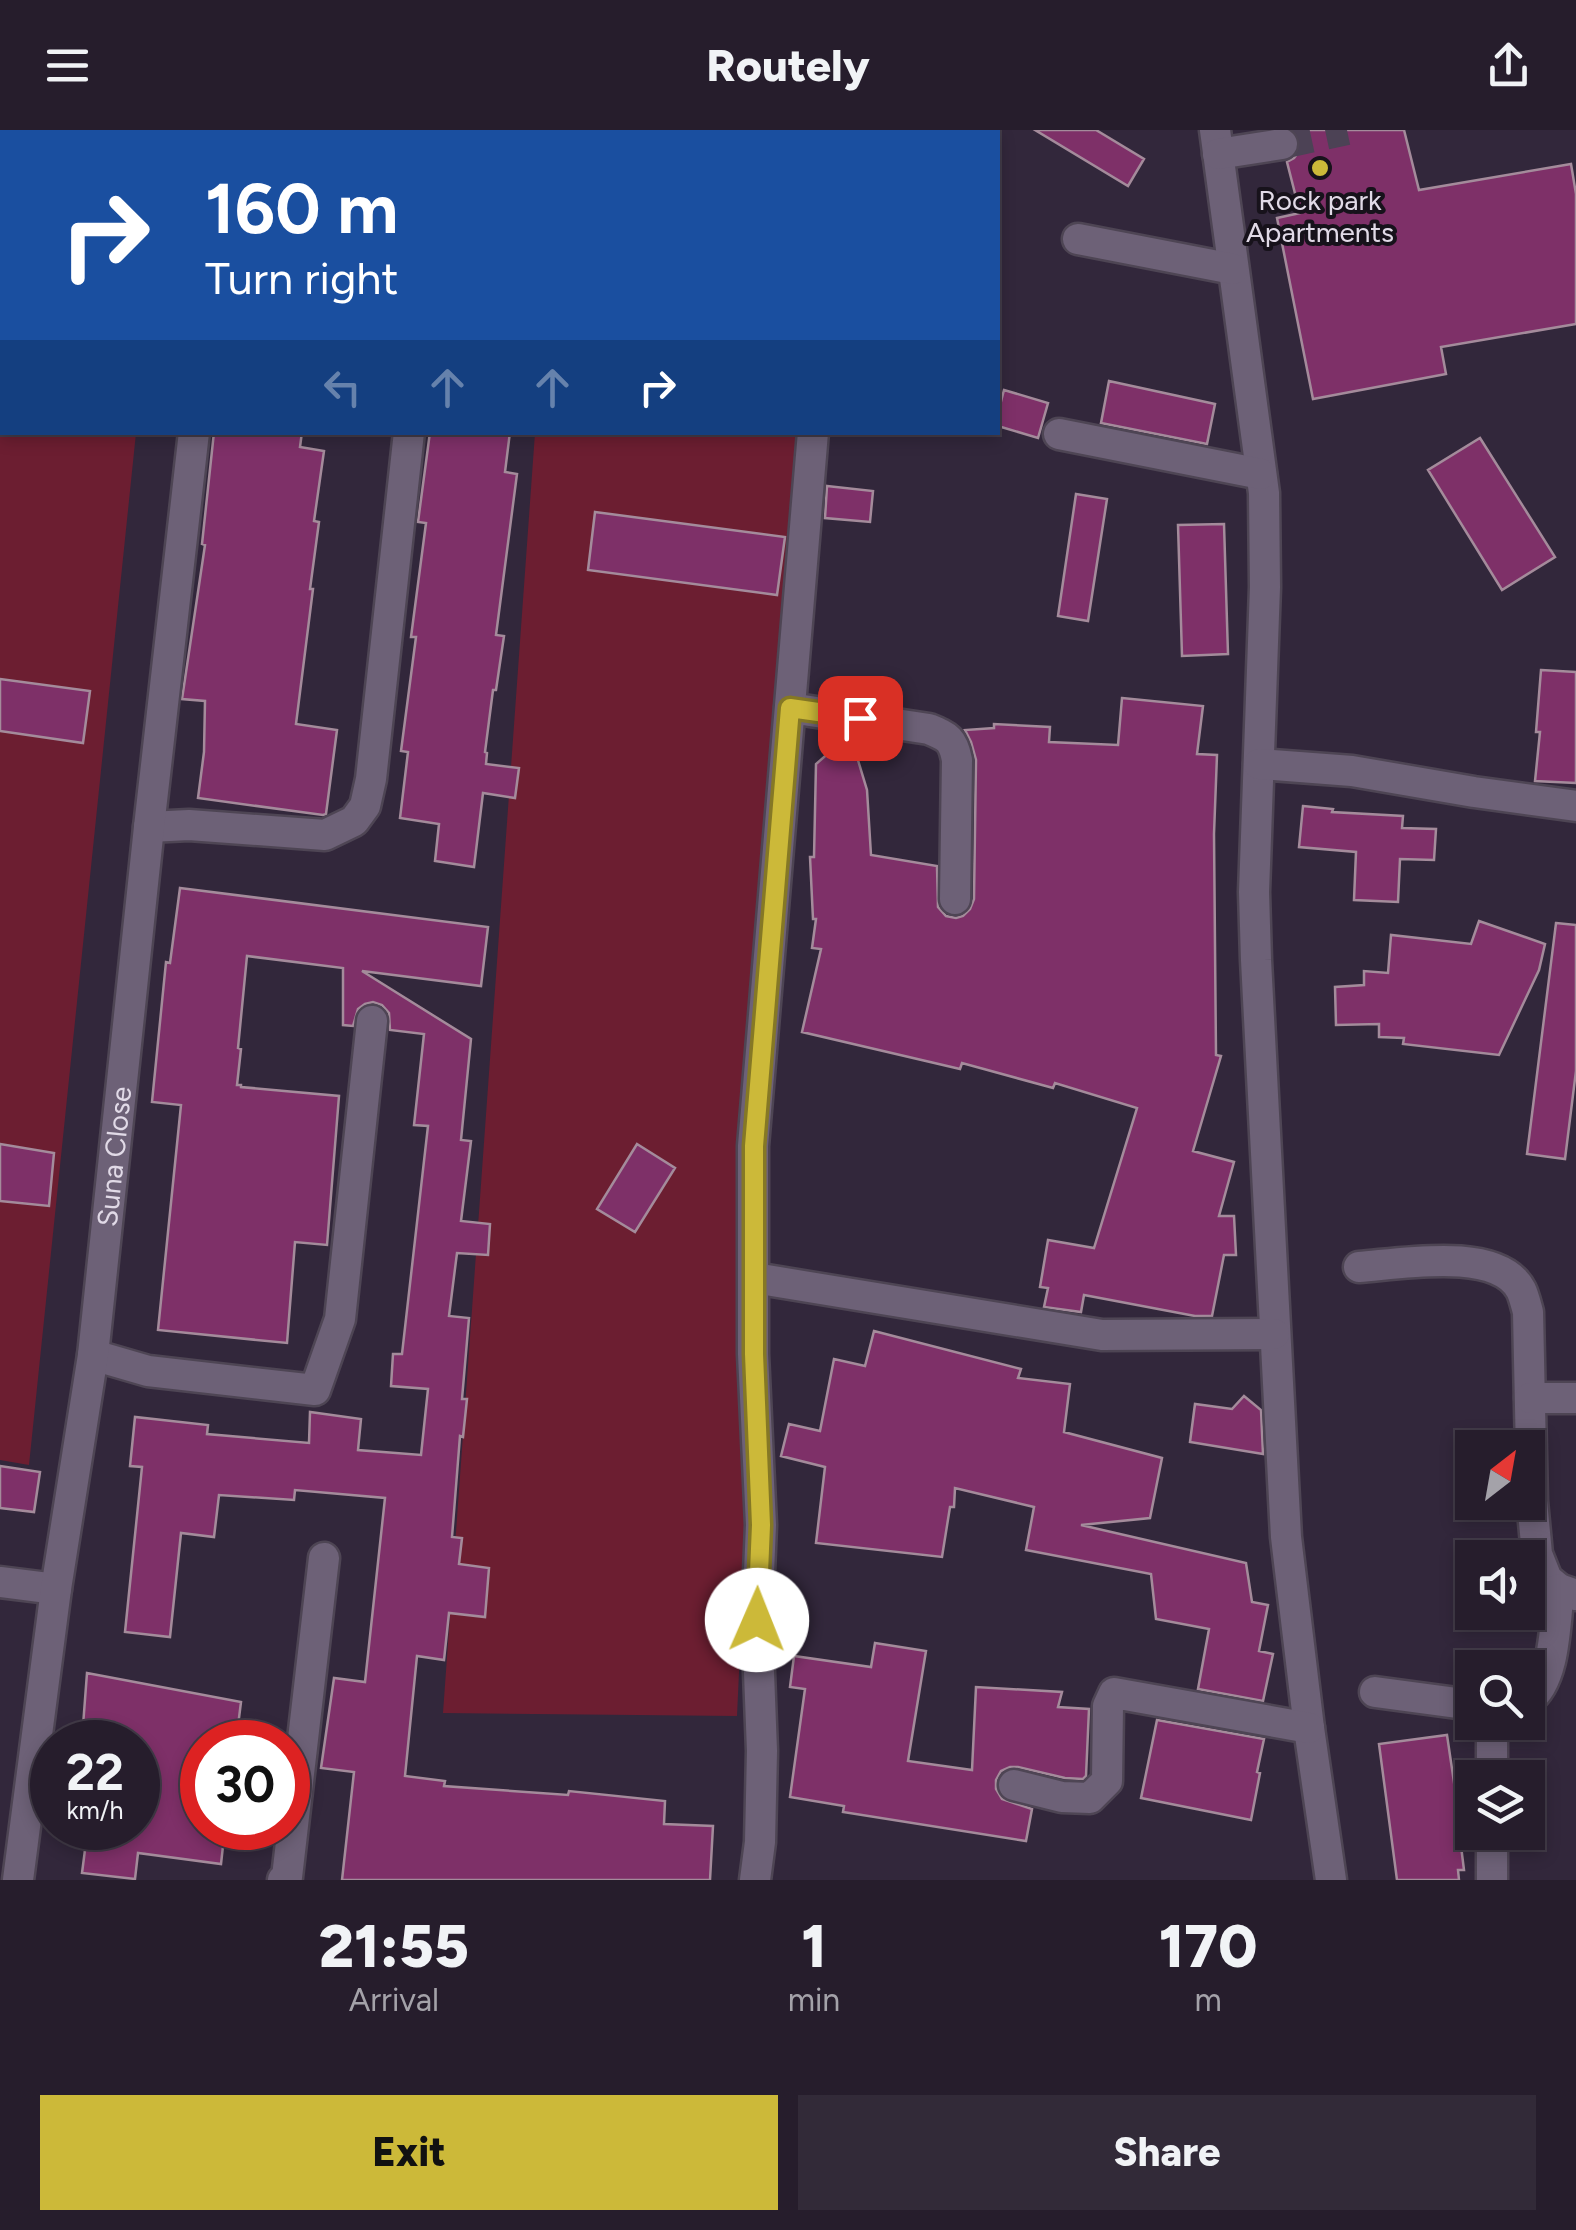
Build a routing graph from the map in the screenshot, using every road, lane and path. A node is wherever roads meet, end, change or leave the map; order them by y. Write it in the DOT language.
graph roads {
  1 [pos="1216,142"];
  2 [pos="1282,144"];
  3 [pos="1078,239"];
  4 [pos="1233,269"];
  5 [pos="1059,434"];
  6 [pos="194,435"];
  7 [pos="409,435"];
  8 [pos="812,435"];
  9 [pos="1261,474"];
  10 [pos="790,708"];
  11 [pos="1259,764"];
  12 [pos="1576,806"];
  13 [pos="149,827"];
  14 [pos="955,899"];
  15 [pos="372,1021"];
  16 [pos="1359,1267"];
  17 [pos="754,1278"];
  18 [pos="1274,1334"];
  19 [pos="93,1354"];
  20 [pos="1530,1398"];
  21 [pos="1576,1398"];
  22 [pos="324,1558"];
  23 [pos="0,1582"];
  24 [pos="56,1588"];
  25 [pos="1567,1592"];
  26 [pos="1545,1677"];
  27 [pos="1375,1692"];
  28 [pos="1455,1702"];
  29 [pos="1309,1728"];
  30 [pos="1014,1785"];
  31 [pos="1492,1850"];
  32 [pos="18,1880"];
  33 [pos="284,1880"];
  34 [pos="755,1880"];
  35 [pos="1331,1880"];
  36 [pos="1492,1880"];
  1 -- 2 [label="street"];
  1 -- 4 [label="street"];
  3 -- 4 [label="street"];
  4 -- 9 [label="street"];
  5 -- 9 [label="street"];
  6 -- 13 [label="street, Suna Close"];
  7 -- 13 [label="street"];
  8 -- 10 [label="street"];
  9 -- 11 [label="street"];
  10 -- 14 [label="street"];
  10 -- 17 [label="street"];
  11 -- 12 [label="street"];
  11 -- 18 [label="street"];
  13 -- 19 [label="street, Suna Close"];
  15 -- 19 [label="street"];
  16 -- 20 [label="street"];
  17 -- 18 [label="street"];
  17 -- 34 [label="street"];
  18 -- 29 [label="street"];
  19 -- 24 [label="street, Suna Close"];
  20 -- 21 [label="street"];
  20 -- 25 [label="street"];
  22 -- 33 [label="street"];
  23 -- 24 [label="street"];
  24 -- 32 [label="street, Suna Close"];
  25 -- 26 [label="street"];
  27 -- 28 [label="street"];
  29 -- 30 [label="street"];
  29 -- 35 [label="street"];
  31 -- 36 [label="street"];
}
